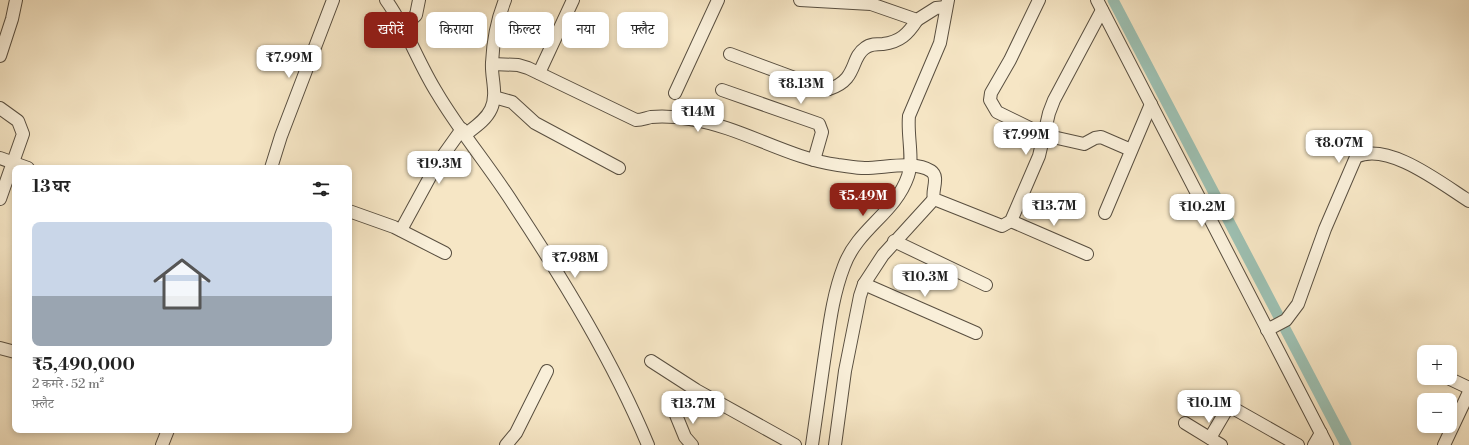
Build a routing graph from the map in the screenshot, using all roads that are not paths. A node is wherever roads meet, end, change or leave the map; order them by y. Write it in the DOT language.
graph roads {
  1 [pos="16,0"];
  2 [pos="333,0"];
  3 [pos="386,0"];
  4 [pos="419,0"];
  5 [pos="505,0"];
  6 [pos="573,0"];
  7 [pos="718,0"];
  8 [pos="800,0"];
  9 [pos="1039,0"];
  10 [pos="947,4"];
  11 [pos="1100,5"];
  12 [pos="394,12"];
  13 [pos="416,12"];
  14 [pos="917,20"];
  15 [pos="414,48"];
  16 [pos="730,54"];
  17 [pos="0,56"];
  18 [pos="492,64"];
  19 [pos="539,73"];
  20 [pos="722,90"];
  21 [pos="674,93"];
  22 [pos="494,97"];
  23 [pos="1151,104"];
  24 [pos="0,108"];
  25 [pos="464,132"];
  26 [pos="1044,135"];
  27 [pos="1131,150"];
  28 [pos="0,158"];
  29 [pos="814,160"];
  30 [pos="14,163"];
  31 [pos="20,165"];
  32 [pos="272,165"];
  33 [pos="917,167"];
  34 [pos="619,168"];
  35 [pos="12,174"];
  36 [pos="10,185"];
  37 [pos="0,199"];
  38 [pos="934,199"];
  39 [pos="1469,201"];
  40 [pos="352,212"];
  41 [pos="1105,213"];
  42 [pos="1011,221"];
  43 [pos="401,230"];
  44 [pos="894,241"];
  45 [pos="445,253"];
  46 [pos="1087,254"];
  47 [pos="864,284"];
  48 [pos="986,285"];
  49 [pos="1270,329"];
  50 [pos="976,333"];
  51 [pos="0,348"];
  52 [pos="12,351"];
  53 [pos="651,361"];
  54 [pos="546,371"];
  55 [pos="1457,382"];
  56 [pos="1469,388"];
  57 [pos="1469,392"];
  58 [pos="676,415"];
  59 [pos="1185,423"];
  60 [pos="167,433"];
  61 [pos="1321,433"];
  62 [pos="1210,438"];
  63 [pos="162,445"];
  64 [pos="506,445"];
  65 [pos="648,445"];
  66 [pos="692,445"];
  67 [pos="795,445"];
  68 [pos="812,445"];
  69 [pos="835,445"];
  70 [pos="1221,445"];
  71 [pos="1298,445"];
  72 [pos="1314,445"];
  73 [pos="1327,445"];
  74 [pos="1444,445"];
  1 -- 17 [label="street"];
  2 -- 32 [label="street"];
  3 -- 12 [label="street"];
  4 -- 13 [label="street"];
  5 -- 18 [label="street"];
  6 -- 19 [label="street"];
  7 -- 21 [label="street"];
  8 -- 14 [label="street"];
  9 -- 26 [label="street"];
  10 -- 14 [label="street"];
  10 -- 33 [label="street"];
  11 -- 23 [label="street"];
  11 -- 26 [label="street"];
  14 -- 16 [label="street"];
  15 -- 25 [label="street"];
  18 -- 19 [label="street"];
  18 -- 22 [label="street"];
  19 -- 29 [label="street"];
  20 -- 29 [label="street"];
  22 -- 25 [label="street"];
  22 -- 34 [label="street"];
  23 -- 27 [label="street"];
  23 -- 49 [label="street"];
  24 -- 30 [label="street"];
  25 -- 43 [label="street"];
  25 -- 65 [label="street"];
  26 -- 27 [label="street"];
  26 -- 42 [label="street"];
  27 -- 41 [label="street"];
  28 -- 30 [label="street"];
  29 -- 33 [label="street"];
  30 -- 31 [label="street"];
  33 -- 38 [label="street"];
  33 -- 68 [label="street"];
  35 -- 36 [label="street"];
  36 -- 37 [label="street"];
  38 -- 42 [label="street"];
  38 -- 44 [label="street"];
  39 -- 49 [label="street"];
  40 -- 43 [label="street"];
  42 -- 46 [label="street"];
  43 -- 45 [label="street"];
  44 -- 47 [label="street"];
  44 -- 48 [label="street"];
  47 -- 50 [label="street"];
  47 -- 69 [label="street"];
  49 -- 61 [label="street"];
  51 -- 52 [label="street"];
  53 -- 67 [label="street"];
  54 -- 64 [label="street"];
  55 -- 56 [label="street"];
  57 -- 74 [label="street"];
  58 -- 66 [label="street"];
  59 -- 62 [label="street"];
  60 -- 63 [label="street"];
  61 -- 72 [label="street"];
  61 -- 73 [label="street"];
  62 -- 70 [label="street"];
  62 -- 71 [label="street"];
}
